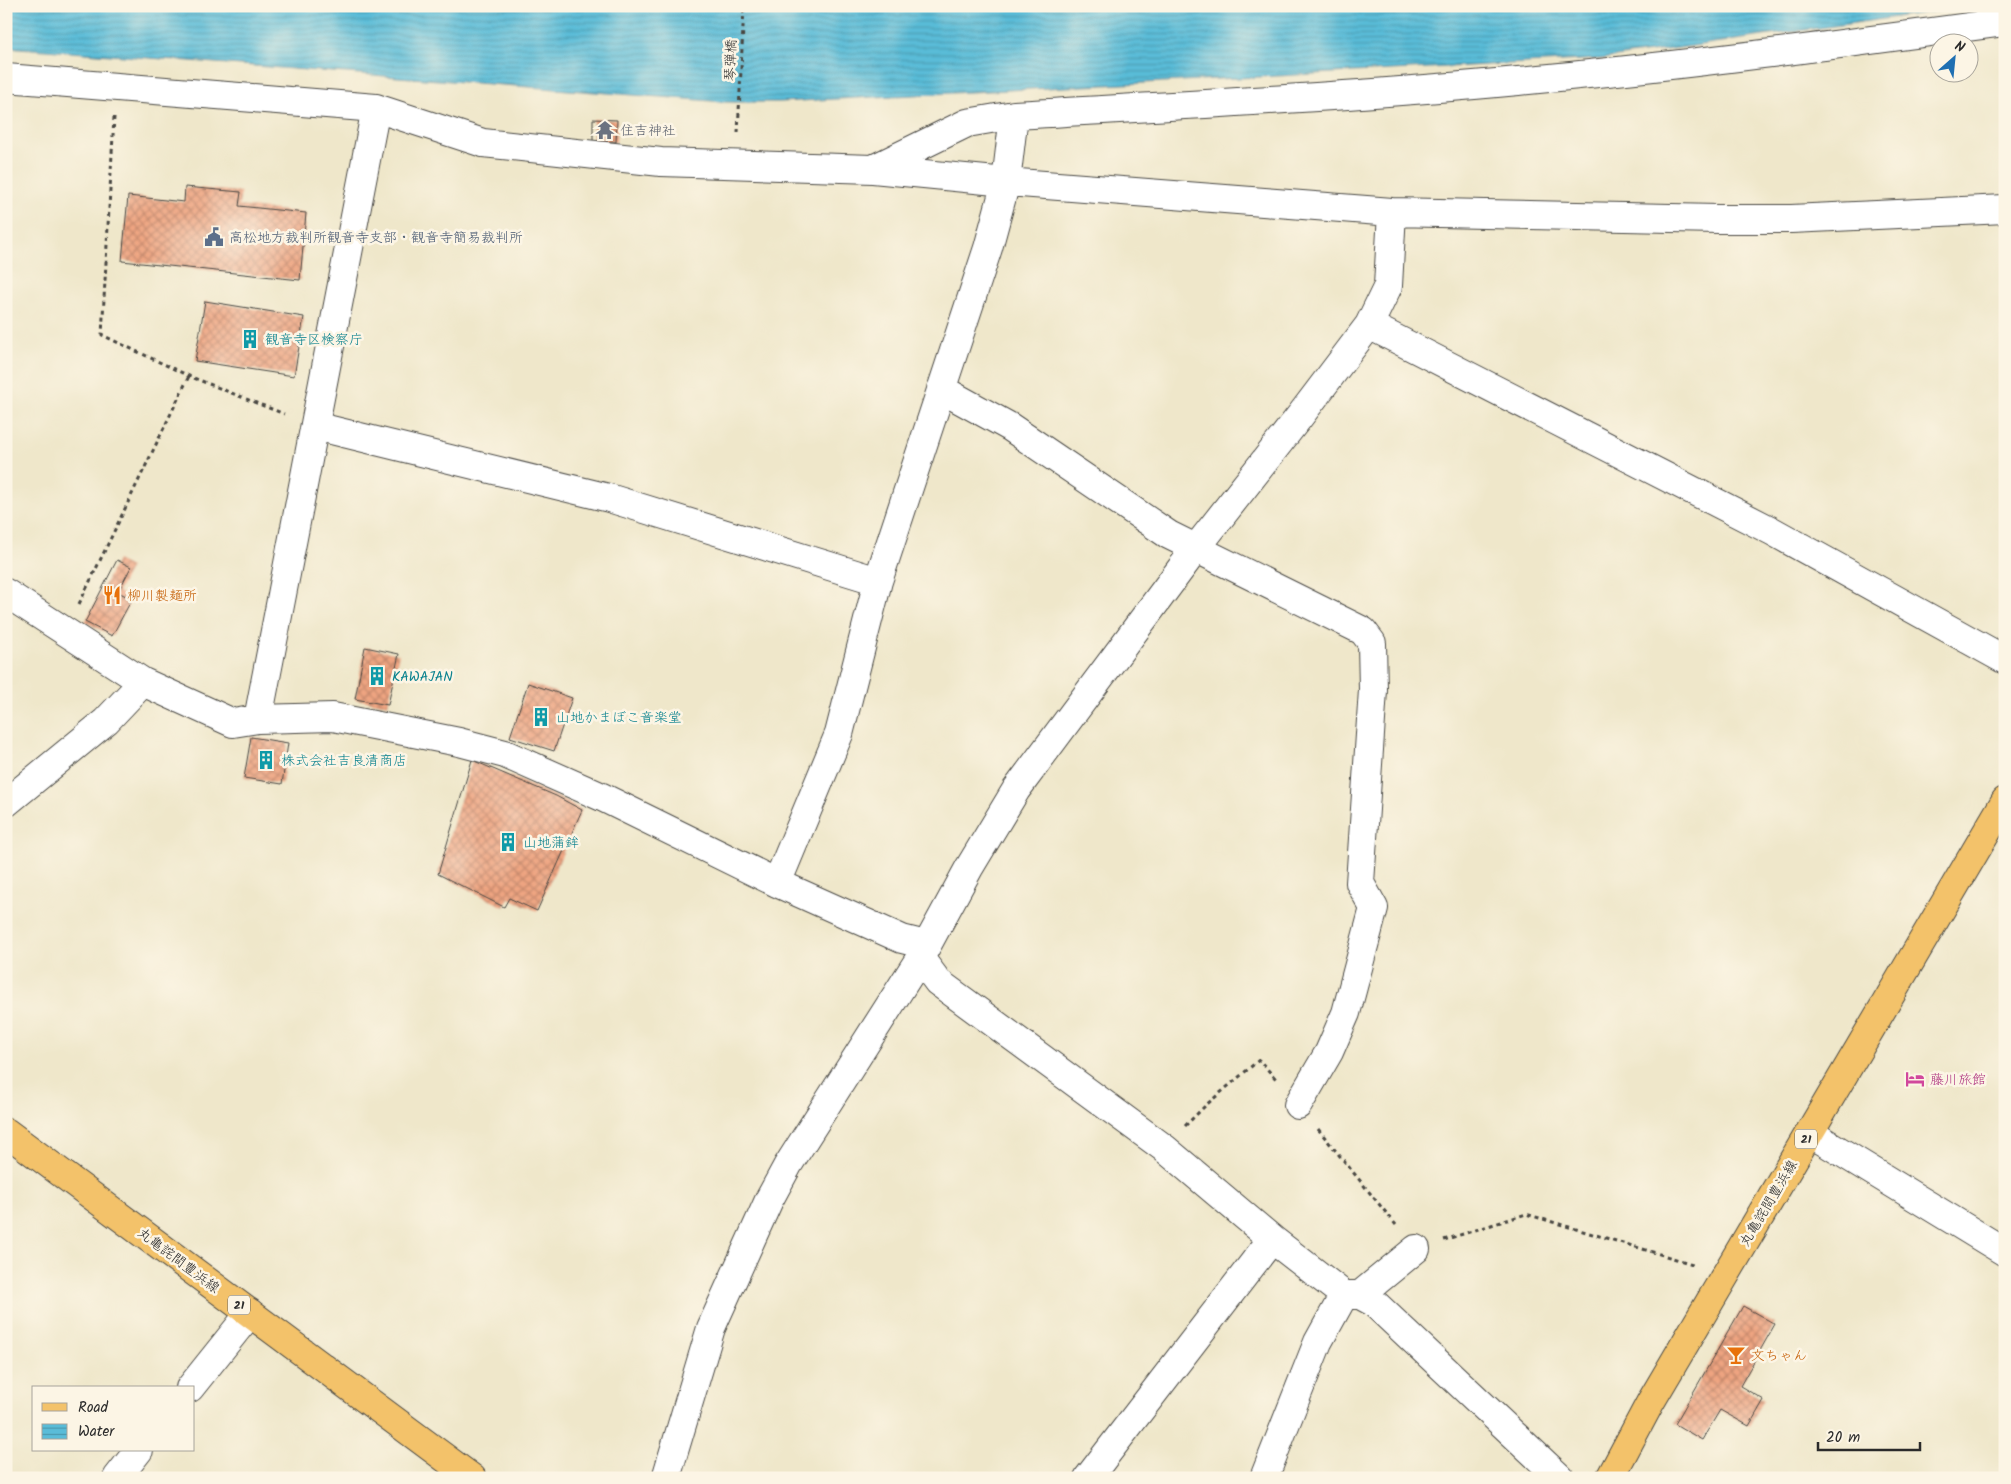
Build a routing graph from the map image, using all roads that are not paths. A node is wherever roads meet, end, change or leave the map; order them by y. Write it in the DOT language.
graph roads {
  1 [pos="2005,22"];
  2 [pos="6,78"];
  3 [pos="376,108"];
  4 [pos="1014,115"];
  5 [pos="874,169"];
  6 [pos="1006,182"];
  7 [pos="2005,208"];
  8 [pos="1392,212"];
  9 [pos="1369,325"];
  10 [pos="941,389"];
  11 [pos="315,426"];
  12 [pos="1197,547"];
  13 [pos="878,580"];
  14 [pos="6,593"];
  15 [pos="2005,660"];
  16 [pos="143,682"];
  17 [pos="258,719"];
  18 [pos="2005,801"];
  19 [pos="6,803"];
  20 [pos="777,883"];
  21 [pos="923,952"];
  22 [pos="1298,1105"];
  23 [pos="6,1132"];
  24 [pos="1810,1133"];
  25 [pos="1272,1239"];
  26 [pos="1416,1249"];
  27 [pos="2005,1252"];
  28 [pos="1352,1295"];
  29 [pos="250,1313"];
  30 [pos="192,1386"];
  31 [pos="137,1452"];
  32 [pos="117,1478"];
  33 [pos="472,1478"];
  34 [pos="666,1478"];
  35 [pos="1088,1478"];
  36 [pos="1264,1478"];
  37 [pos="1560,1478"];
  38 [pos="1610,1478"];
  1 -- 4 [label="street"];
  2 -- 3 [label="street"];
  3 -- 5 [label="street"];
  3 -- 11 [label="street"];
  4 -- 5 [label="street"];
  4 -- 6 [label="street"];
  5 -- 6 [label="street"];
  6 -- 8 [label="street"];
  6 -- 10 [label="street"];
  7 -- 8 [label="street"];
  8 -- 9 [label="street"];
  9 -- 12 [label="street"];
  9 -- 15 [label="street"];
  10 -- 12 [label="street"];
  10 -- 13 [label="street"];
  11 -- 13 [label="street"];
  11 -- 17 [label="street"];
  12 -- 21 [label="street"];
  12 -- 22 [label="street"];
  13 -- 20 [label="street"];
  14 -- 16 [label="street"];
  16 -- 17 [label="street"];
  16 -- 19 [label="street"];
  17 -- 20 [label="street"];
  18 -- 24 [label="main road, 丸亀詫間豊浜線 / 21"];
  20 -- 21 [label="street"];
  21 -- 25 [label="street"];
  21 -- 34 [label="street"];
  23 -- 29 [label="main road, 丸亀詫間豊浜線 / 21"];
  24 -- 27 [label="street"];
  24 -- 38 [label="main road, 丸亀詫間豊浜線 / 21"];
  25 -- 28 [label="street"];
  25 -- 35 [label="street"];
  26 -- 28 [label="street"];
  28 -- 36 [label="street"];
  28 -- 37 [label="street"];
  29 -- 30 [label="street"];
  29 -- 33 [label="main road, 丸亀詫間豊浜線 / 21"];
  31 -- 32 [label="street"];
}
